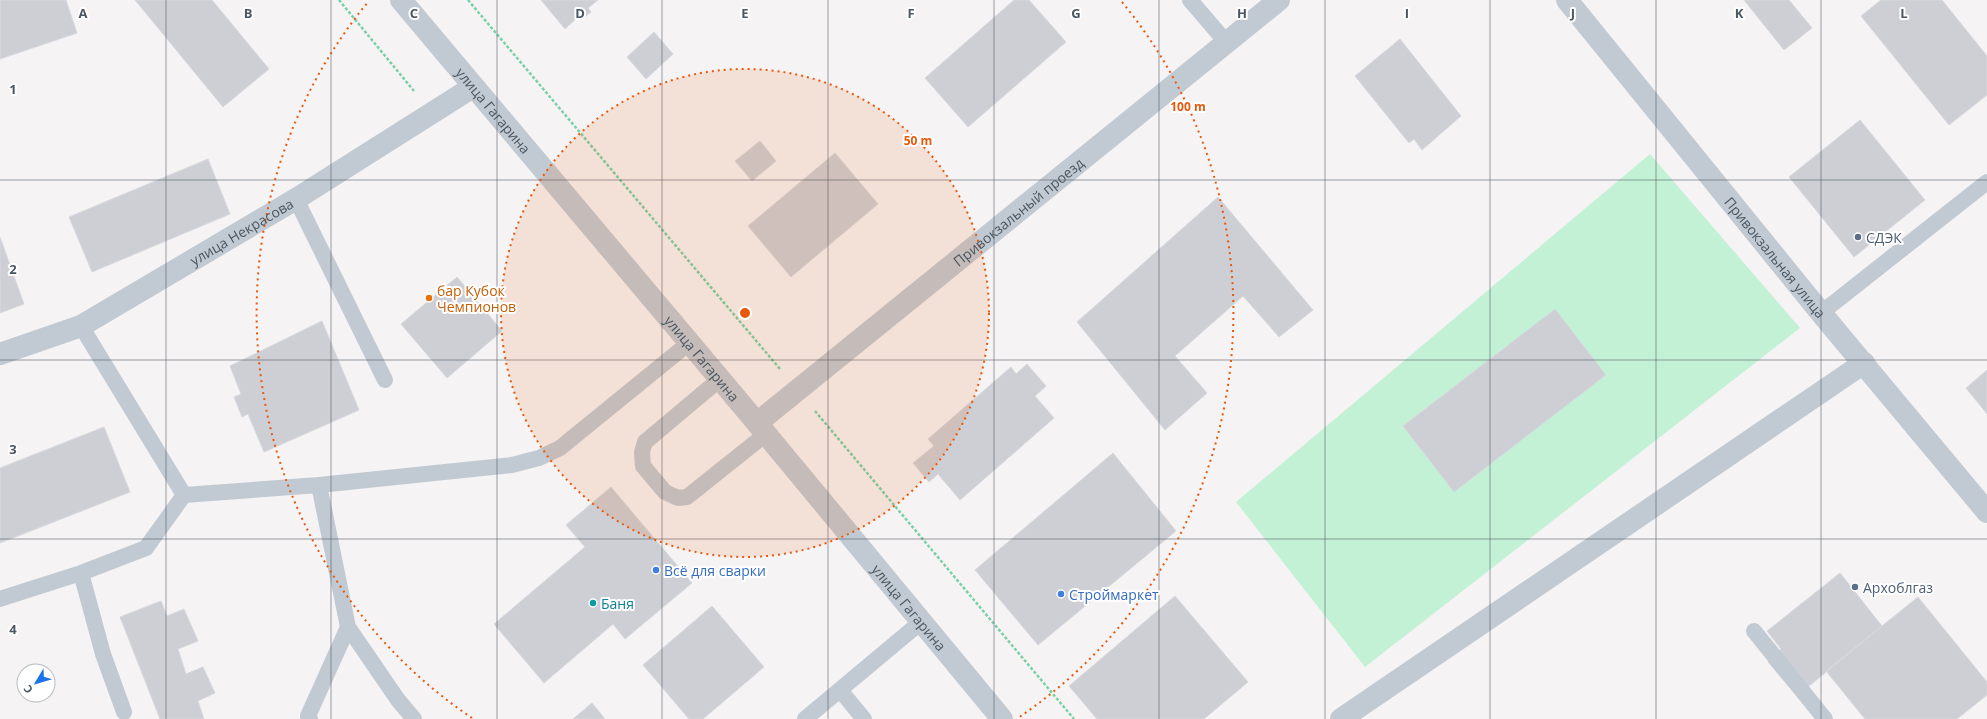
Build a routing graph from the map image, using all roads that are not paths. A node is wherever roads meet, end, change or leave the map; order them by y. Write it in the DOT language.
graph roads {
  1 [pos="401,0"];
  2 [pos="1190,0"];
  3 [pos="1279,0"];
  4 [pos="1567,0"];
  5 [pos="1226,42"];
  6 [pos="473,87"];
  7 [pos="1987,182"];
  8 [pos="296,199"];
  9 [pos="1821,313"];
  10 [pos="81,326"];
  11 [pos="689,343"];
  12 [pos="0,354"];
  13 [pos="1864,363"];
  14 [pos="720,379"];
  15 [pos="385,380"];
  16 [pos="762,429"];
  17 [pos="319,485"];
  18 [pos="184,495"];
  19 [pos="1987,512"];
  20 [pos="82,573"];
  21 [pos="0,599"];
  22 [pos="921,622"];
  23 [pos="348,627"];
  24 [pos="1754,631"];
  25 [pos="840,690"];
  26 [pos="124,712"];
  27 [pos="310,719"];
  28 [pos="414,719"];
  29 [pos="805,719"];
  30 [pos="864,719"];
  31 [pos="1002,719"];
  32 [pos="1342,719"];
  33 [pos="1825,719"];
  1 -- 6 [label="street, улица Гагарина"];
  2 -- 5 [label="lane"];
  3 -- 5 [label="street, Привокзальный проезд"];
  4 -- 9 [label="street, Привокзальная улица"];
  5 -- 16 [label="street, Привокзальный проезд"];
  6 -- 8 [label="street, улица Некрасова"];
  6 -- 11 [label="street, улица Гагарина"];
  7 -- 9 [label="lane"];
  8 -- 10 [label="street, улица Некрасова"];
  8 -- 15 [label="lane"];
  9 -- 13 [label="street, Привокзальная улица"];
  10 -- 12 [label="street, улица Некрасова"];
  10 -- 18 [label="lane"];
  11 -- 14 [label="street, улица Гагарина"];
  11 -- 17 [label="lane"];
  13 -- 19 [label="street, Привокзальная улица"];
  13 -- 32 [label="street"];
  14 -- 16 [label="street, улица Гагарина"];
  14 -- 16 [label="lane"];
  16 -- 22 [label="street, улица Гагарина"];
  17 -- 18 [label="lane"];
  17 -- 23 [label="lane"];
  18 -- 20 [label="lane"];
  20 -- 21 [label="lane"];
  20 -- 26 [label="lane"];
  22 -- 25 [label="lane"];
  22 -- 31 [label="street, улица Гагарина"];
  23 -- 27 [label="lane"];
  23 -- 28 [label="lane"];
  24 -- 33 [label="lane"];
  25 -- 29 [label="lane"];
  25 -- 30 [label="lane"];
}
